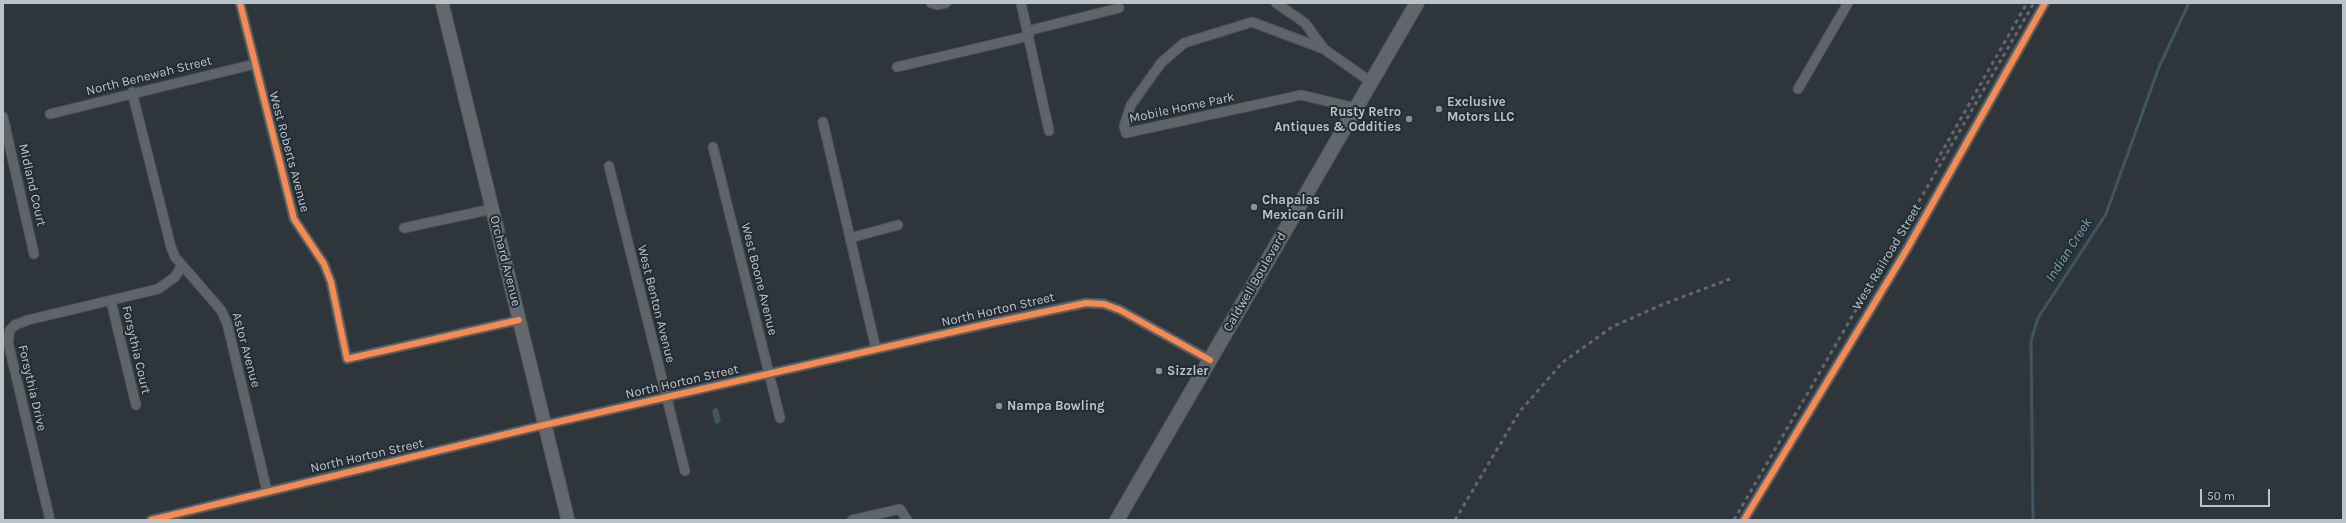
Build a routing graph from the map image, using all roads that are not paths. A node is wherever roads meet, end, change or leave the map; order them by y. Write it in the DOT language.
graph roads {
  1 [pos="240,3"];
  2 [pos="442,3"];
  3 [pos="931,3"];
  4 [pos="946,3"];
  5 [pos="1021,3"];
  6 [pos="1276,3"];
  7 [pos="1417,3"];
  8 [pos="1848,3"];
  9 [pos="2045,3"];
  10 [pos="1119,8"];
  11 [pos="1028,33"];
  12 [pos="1324,49"];
  13 [pos="255,64"];
  14 [pos="897,66"];
  15 [pos="1371,82"];
  16 [pos="1798,89"];
  17 [pos="132,92"];
  18 [pos="1356,108"];
  19 [pos="50,114"];
  20 [pos="3,120"];
  21 [pos="823,122"];
  22 [pos="1049,131"];
  23 [pos="713,147"];
  24 [pos="609,166"];
  25 [pos="492,209"];
  26 [pos="898,225"];
  27 [pos="404,228"];
  28 [pos="850,238"];
  29 [pos="34,254"];
  30 [pos="182,265"];
  31 [pos="111,301"];
  32 [pos="519,320"];
  33 [pos="876,349"];
  34 [pos="1210,360"];
  35 [pos="769,373"];
  36 [pos="665,398"];
  37 [pos="136,405"];
  38 [pos="780,418"];
  39 [pos="544,425"];
  40 [pos="685,471"];
  41 [pos="267,491"];
  42 [pos="50,520"];
  43 [pos="151,520"];
  44 [pos="568,520"];
  45 [pos="852,520"];
  46 [pos="907,520"];
  47 [pos="1117,520"];
  48 [pos="1744,520"];
  1 -- 13 [label="street, West Roberts Avenue"];
  2 -- 25 [label="street, Orchard Avenue"];
  3 -- 4 [label="street"];
  5 -- 11 [label="street"];
  6 -- 12 [label="street, Mobile Home Park"];
  7 -- 15 [label="main road, Caldwell Boulevard"];
  8 -- 16 [label="street"];
  9 -- 48 [label="street, West Railroad Street"];
  10 -- 11 [label="street"];
  11 -- 14 [label="street"];
  11 -- 22 [label="street"];
  12 -- 15 [label="street, Mobile Home Park"];
  12 -- 18 [label="street, Mobile Home Park"];
  13 -- 17 [label="street, North Benewah Street"];
  13 -- 32 [label="street, West Roberts Avenue"];
  15 -- 18 [label="main road, Caldwell Boulevard"];
  17 -- 19 [label="street, North Benewah Street"];
  17 -- 30 [label="street, Astor Avenue"];
  18 -- 34 [label="main road, Caldwell Boulevard"];
  20 -- 29 [label="street, Midland Court"];
  21 -- 28 [label="street"];
  23 -- 35 [label="street, West Boone Avenue"];
  24 -- 36 [label="street, West Benton Avenue"];
  25 -- 27 [label="street"];
  25 -- 32 [label="street, Orchard Avenue"];
  26 -- 28 [label="street"];
  28 -- 33 [label="street"];
  30 -- 31 [label="street, Forsythia Drive"];
  30 -- 41 [label="street, Astor Avenue"];
  31 -- 37 [label="street, Forsythia Court"];
  31 -- 42 [label="street, Forsythia Drive"];
  32 -- 39 [label="street, Orchard Avenue"];
  33 -- 34 [label="street, North Horton Street"];
  33 -- 35 [label="street, North Horton Street"];
  34 -- 47 [label="main road, Caldwell Boulevard"];
  35 -- 36 [label="street, North Horton Street"];
  35 -- 38 [label="street, West Boone Avenue"];
  36 -- 39 [label="street, North Horton Street"];
  36 -- 40 [label="street, West Benton Avenue"];
  39 -- 41 [label="street, North Horton Street"];
  39 -- 44 [label="street, Orchard Avenue"];
  41 -- 43 [label="street, North Horton Street"];
  45 -- 46 [label="street"];
}
